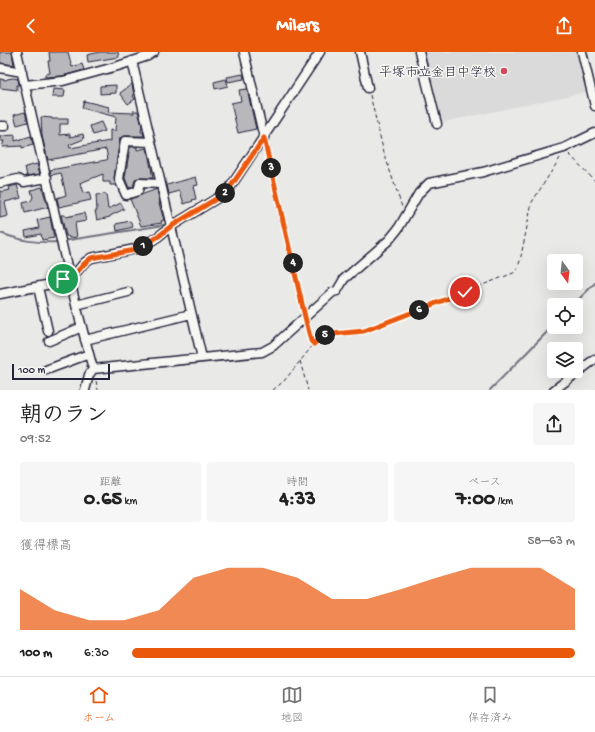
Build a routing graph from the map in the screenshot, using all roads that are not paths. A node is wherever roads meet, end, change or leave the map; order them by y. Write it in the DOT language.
graph roads {
  1 [pos="17,52"];
  2 [pos="154,52"];
  3 [pos="244,52"];
  4 [pos="320,52"];
  5 [pos="360,52"];
  6 [pos="419,52"];
  7 [pos="582,52"];
  8 [pos="142,55"];
  9 [pos="132,61"];
  10 [pos="0,68"];
  11 [pos="22,72"];
  12 [pos="593,85"];
  13 [pos="25,86"];
  14 [pos="368,88"];
  15 [pos="595,106"];
  16 [pos="437,124"];
  17 [pos="595,133"];
  18 [pos="264,138"];
  19 [pos="151,142"];
  20 [pos="47,178"];
  21 [pos="0,183"];
  22 [pos="160,184"];
  23 [pos="170,227"];
  24 [pos="70,277"];
  25 [pos="38,287"];
  26 [pos="128,292"];
  27 [pos="0,294"];
  28 [pos="76,304"];
  29 [pos="191,314"];
  30 [pos="82,327"];
  31 [pos="48,331"];
  32 [pos="85,340"];
  33 [pos="49,341"];
  34 [pos="89,354"];
  35 [pos="202,358"];
  36 [pos="595,359"];
  37 [pos="93,369"];
  38 [pos="46,370"];
  39 [pos="85,390"];
  40 [pos="554,390"];
  1 -- 11 [label="street"];
  2 -- 8 [label="street"];
  3 -- 18 [label="street"];
  4 -- 18 [label="street"];
  5 -- 14 [label="street"];
  6 -- 16 [label="street"];
  7 -- 12 [label="street"];
  8 -- 9 [label="street"];
  9 -- 13 [label="street"];
  9 -- 19 [label="street"];
  10 -- 11 [label="street"];
  11 -- 13 [label="street"];
  12 -- 15 [label="street"];
  13 -- 20 [label="street"];
  17 -- 35 [label="street"];
  18 -- 23 [label="street"];
  19 -- 22 [label="street"];
  19 -- 22 [label="street"];
  20 -- 21 [label="street"];
  20 -- 24 [label="street"];
  22 -- 23 [label="street"];
  23 -- 24 [label="street"];
  23 -- 29 [label="street"];
  24 -- 25 [label="street"];
  24 -- 28 [label="street"];
  25 -- 27 [label="street"];
  25 -- 31 [label="street"];
  26 -- 28 [label="street"];
  28 -- 30 [label="street"];
  29 -- 32 [label="street"];
  29 -- 35 [label="street"];
  30 -- 32 [label="street"];
  30 -- 33 [label="street"];
  32 -- 34 [label="street"];
  34 -- 37 [label="street"];
  34 -- 38 [label="street"];
  35 -- 37 [label="street"];
  36 -- 40 [label="street"];
  37 -- 39 [label="street"];
}
